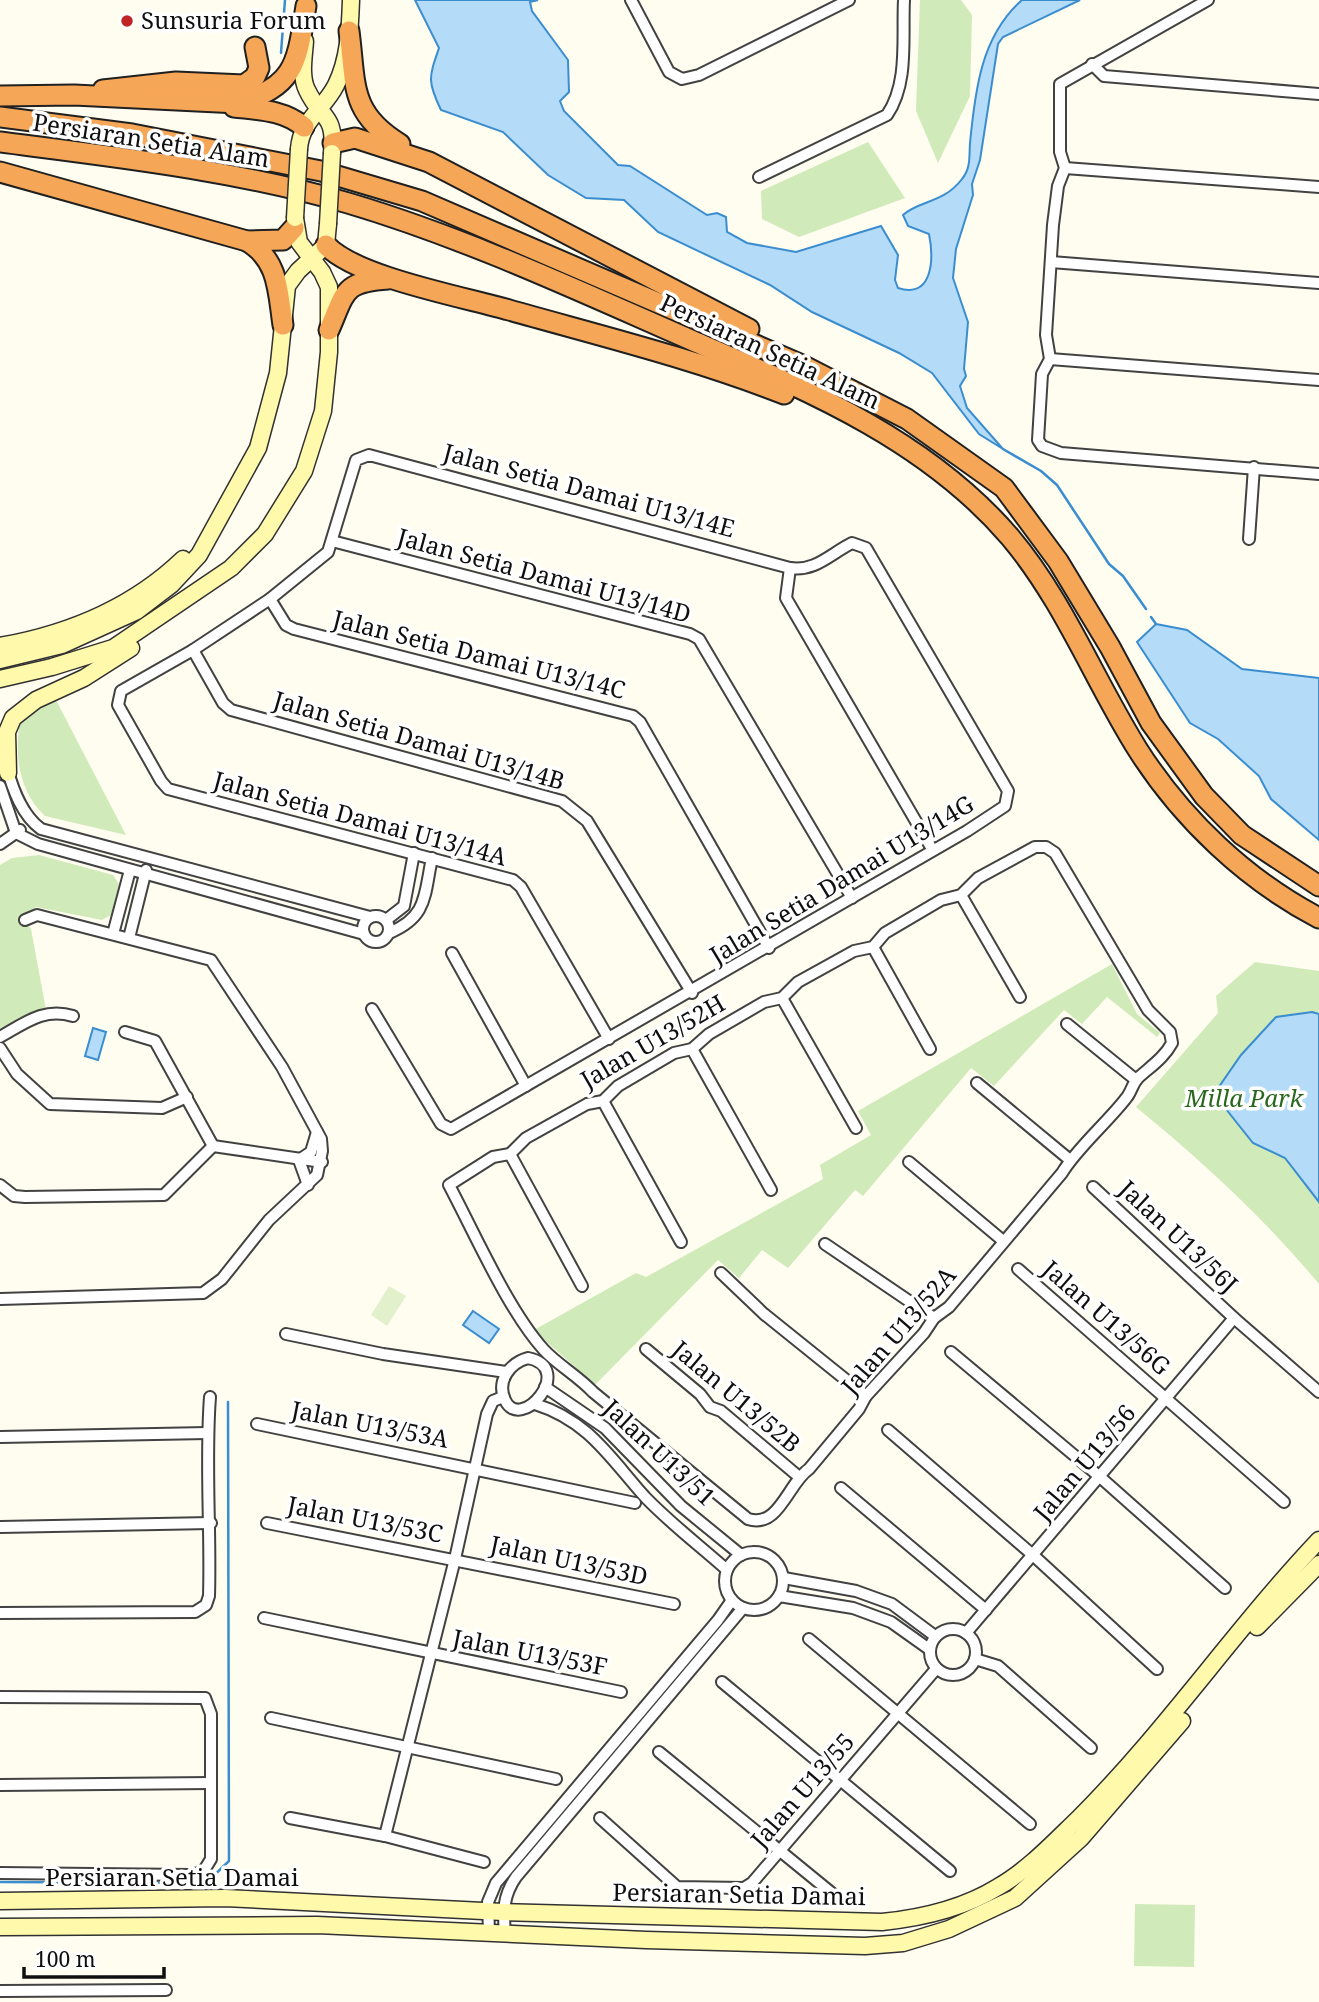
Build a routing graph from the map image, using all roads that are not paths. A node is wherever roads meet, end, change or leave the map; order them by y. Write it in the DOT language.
graph roads {
  1 [pos="351,0"];
  2 [pos="631,0"];
  3 [pos="849,0"];
  4 [pos="904,0"];
  5 [pos="1208,0"];
  6 [pos="307,3"];
  7 [pos="349,31"];
  8 [pos="255,47"];
  9 [pos="1092,64"];
  10 [pos="1319,94"];
  11 [pos="74,95"];
  12 [pos="0,96"];
  13 [pos="195,102"];
  14 [pos="319,107"];
  15 [pos="0,117"];
  16 [pos="304,127"];
  17 [pos="0,142"];
  18 [pos="333,148"];
  19 [pos="429,162"];
  20 [pos="1065,168"];
  21 [pos="0,172"];
  22 [pos="759,177"];
  23 [pos="1319,187"];
  24 [pos="295,223"];
  25 [pos="247,241"];
  26 [pos="326,245"];
  27 [pos="312,260"];
  28 [pos="1051,261"];
  29 [pos="396,278"];
  30 [pos="1319,283"];
  31 [pos="283,325"];
  32 [pos="329,330"];
  33 [pos="1050,359"];
  34 [pos="802,365"];
  35 [pos="1319,380"];
  36 [pos="895,439"];
  37 [pos="1254,467"];
  38 [pos="1319,474"];
  39 [pos="214,531"];
  40 [pos="1250,539"];
  41 [pos="332,541"];
  42 [pos="231,568"];
  43 [pos="790,568"];
  44 [pos="270,599"];
  45 [pos="0,646"];
  46 [pos="193,650"];
  47 [pos="0,660"];
  48 [pos="0,679"];
  49 [pos="0,745"];
  50 [pos="4,779"];
  51 [pos="30,821"];
  52 [pos="16,833"];
  53 [pos="0,844"];
  54 [pos="1046,847"];
  55 [pos="932,849"];
  56 [pos="414,853"];
  57 [pos="145,857"];
  58 [pos="432,858"];
  59 [pos="130,870"];
  60 [pos="146,874"];
  61 [pos="1319,886"];
  62 [pos="961,895"];
  63 [pos="852,898"];
  64 [pos="327,906"];
  65 [pos="370,917"];
  66 [pos="1319,918"];
  67 [pos="25,920"];
  68 [pos="386,920"];
  69 [pos="322,922"];
  70 [pos="389,933"];
  71 [pos="113,934"];
  72 [pos="364,934"];
  73 [pos="130,938"];
  74 [pos="873,947"];
  75 [pos="769,948"];
  76 [pos="452,953"];
  77 [pos="692,993"];
  78 [pos="1020,997"];
  79 [pos="782,998"];
  80 [pos="372,1009"];
  81 [pos="74,1016"];
  82 [pos="1067,1024"];
  83 [pos="125,1032"];
  84 [pos="0,1037"];
  85 [pos="609,1039"];
  86 [pos="0,1048"];
  87 [pos="692,1049"];
  88 [pos="930,1049"];
  89 [pos="1136,1080"];
  90 [pos="977,1083"];
  91 [pos="526,1086"];
  92 [pos="187,1097"];
  93 [pos="603,1101"];
  94 [pos="856,1128"];
  95 [pos="317,1132"];
  96 [pos="213,1146"];
  97 [pos="510,1154"];
  98 [pos="299,1160"];
  99 [pos="1070,1160"];
  100 [pos="322,1162"];
  101 [pos="909,1162"];
  102 [pos="0,1185"];
  103 [pos="308,1185"];
  104 [pos="1093,1187"];
  105 [pos="771,1190"];
  106 [pos="1002,1240"];
  107 [pos="681,1241"];
  108 [pos="825,1244"];
  109 [pos="1018,1269"];
  110 [pos="721,1273"];
  111 [pos="582,1286"];
  112 [pos="0,1299"];
  113 [pos="934,1318"];
  114 [pos="1234,1318"];
  115 [pos="286,1334"];
  116 [pos="646,1349"];
  117 [pos="951,1352"];
  118 [pos="542,1356"];
  119 [pos="506,1372"];
  120 [pos="545,1387"];
  121 [pos="1319,1392"];
  122 [pos="866,1396"];
  123 [pos="210,1397"];
  124 [pos="503,1397"];
  125 [pos="1167,1399"];
  126 [pos="535,1404"];
  127 [pos="257,1424"];
  128 [pos="888,1430"];
  129 [pos="207,1433"];
  130 [pos="0,1437"];
  131 [pos="475,1468"];
  132 [pos="798,1476"];
  133 [pos="1100,1477"];
  134 [pos="841,1488"];
  135 [pos="1284,1502"];
  136 [pos="635,1503"];
  137 [pos="267,1523"];
  138 [pos="211,1524"];
  139 [pos="0,1527"];
  140 [pos="1319,1540"];
  141 [pos="741,1555"];
  142 [pos="1034,1556"];
  143 [pos="455,1559"];
  144 [pos="1319,1564"];
  145 [pos="727,1570"];
  146 [pos="784,1578"];
  147 [pos="1225,1588"];
  148 [pos="779,1596"];
  149 [pos="732,1600"];
  150 [pos="674,1604"];
  151 [pos="743,1608"];
  152 [pos="986,1610"];
  153 [pos="0,1614"];
  154 [pos="264,1618"];
  155 [pos="966,1633"];
  156 [pos="935,1636"];
  157 [pos="808,1639"];
  158 [pos="929,1649"];
  159 [pos="431,1654"];
  160 [pos="975,1659"];
  161 [pos="936,1669"];
  162 [pos="1157,1670"];
  163 [pos="722,1682"];
  164 [pos="621,1692"];
  165 [pos="0,1697"];
  166 [pos="897,1713"];
  167 [pos="271,1718"];
  168 [pos="409,1746"];
  169 [pos="1091,1748"];
  170 [pos="659,1752"];
  171 [pos="556,1779"];
  172 [pos="841,1781"];
  173 [pos="211,1783"];
  174 [pos="0,1785"];
  175 [pos="290,1818"];
  176 [pos="600,1818"];
  177 [pos="1030,1824"];
  178 [pos="385,1836"];
  179 [pos="779,1852"];
  180 [pos="484,1862"];
  181 [pos="950,1871"];
  182 [pos="0,1873"];
  183 [pos="839,1899"];
  184 [pos="0,1901"];
  185 [pos="496,1912"];
  186 [pos="0,1927"];
  187 [pos="497,1933"];
  188 [pos="126,1990"];
  189 [pos="166,1990"];
  190 [pos="0,1991"];
  191 [pos="40,1997"];
  192 [pos="126,2002"];
  1 -- 7 [label="street"];
  2 -- 3 [label="street"];
  4 -- 22 [label="street"];
  5 -- 9 [label="street"];
  6 -- 13 [label="highway"];
  6 -- 14 [label="street"];
  7 -- 14 [label="street"];
  7 -- 19 [label="highway"];
  8 -- 11 [label="highway"];
  9 -- 10 [label="street"];
  9 -- 20 [label="street"];
  11 -- 12 [label="highway"];
  11 -- 13 [label="highway"];
  13 -- 16 [label="highway"];
  14 -- 16 [label="street"];
  14 -- 18 [label="street"];
  15 -- 34 [label="highway, Persiaran Setia Alam"];
  16 -- 24 [label="street, bridge"];
  17 -- 36 [label="highway, Persiaran Setia Alam"];
  18 -- 19 [label="highway"];
  18 -- 26 [label="street, bridge"];
  19 -- 34 [label="highway"];
  20 -- 23 [label="street"];
  20 -- 28 [label="street"];
  21 -- 25 [label="highway"];
  24 -- 25 [label="highway"];
  24 -- 27 [label="street"];
  25 -- 31 [label="highway"];
  26 -- 27 [label="street"];
  26 -- 29 [label="highway"];
  27 -- 31 [label="street"];
  27 -- 32 [label="street"];
  28 -- 30 [label="street"];
  28 -- 33 [label="street"];
  29 -- 32 [label="highway"];
  29 -- 36 [label="highway"];
  31 -- 39 [label="street"];
  32 -- 42 [label="street"];
  33 -- 35 [label="street"];
  33 -- 37 [label="street"];
  34 -- 61 [label="highway, Persiaran Setia Alam"];
  36 -- 66 [label="highway, Persiaran Setia Alam"];
  37 -- 38 [label="street"];
  37 -- 40 [label="street"];
  39 -- 45 [label="street"];
  39 -- 47 [label="street"];
  41 -- 43 [label="street, Jalan Setia Damai U13/14E"];
  41 -- 44 [label="street"];
  41 -- 63 [label="street, Jalan Setia Damai U13/14D"];
  42 -- 48 [label="street"];
  42 -- 50 [label="street"];
  43 -- 55 [label="street"];
  43 -- 55 [label="street, Jalan Setia Damai U13/14G"];
  44 -- 46 [label="street"];
  44 -- 75 [label="street, Jalan Setia Damai U13/14C"];
  46 -- 56 [label="street, Jalan Setia Damai U13/14A"];
  46 -- 77 [label="street, Jalan Setia Damai U13/14B"];
  49 -- 50 [label="street"];
  50 -- 51 [label="street"];
  50 -- 52 [label="street"];
  51 -- 52 [label="street"];
  51 -- 57 [label="street"];
  52 -- 53 [label="street"];
  52 -- 59 [label="street"];
  54 -- 62 [label="street, Jalan U13/52H"];
  54 -- 89 [label="street, Jalan U13/52A"];
  55 -- 63 [label="street, Jalan Setia Damai U13/14G"];
  56 -- 58 [label="street, Jalan Setia Damai U13/14A"];
  56 -- 68 [label="street"];
  57 -- 60 [label="street"];
  57 -- 64 [label="street"];
  58 -- 70 [label="street"];
  58 -- 85 [label="street, Jalan Setia Damai U13/14A"];
  59 -- 60 [label="street"];
  59 -- 71 [label="street"];
  60 -- 69 [label="street"];
  60 -- 73 [label="street"];
  62 -- 74 [label="street, Jalan U13/52H"];
  62 -- 78 [label="street"];
  63 -- 75 [label="street, Jalan Setia Damai U13/14G"];
  64 -- 65 [label="street"];
  64 -- 69 [label="street"];
  65 -- 68 [label="street"];
  65 -- 72 [label="street"];
  67 -- 71 [label="street"];
  68 -- 70 [label="street"];
  69 -- 72 [label="street"];
  70 -- 72 [label="street"];
  71 -- 73 [label="street"];
  73 -- 95 [label="street"];
  74 -- 79 [label="street, Jalan U13/52H"];
  74 -- 88 [label="street"];
  75 -- 77 [label="street, Jalan Setia Damai U13/14G"];
  76 -- 91 [label="street"];
  77 -- 85 [label="street, Jalan Setia Damai U13/14G"];
  79 -- 87 [label="street, Jalan U13/52H"];
  79 -- 94 [label="street"];
  80 -- 91 [label="street, Jalan Setia Damai U13/14G"];
  81 -- 84 [label="street"];
  82 -- 89 [label="street"];
  83 -- 92 [label="street"];
  85 -- 91 [label="street, Jalan Setia Damai U13/14G"];
  86 -- 92 [label="street"];
  87 -- 93 [label="street, Jalan U13/52H"];
  87 -- 105 [label="street"];
  89 -- 99 [label="street, Jalan U13/52A"];
  90 -- 99 [label="street"];
  92 -- 96 [label="street"];
  93 -- 97 [label="street, Jalan U13/52H"];
  93 -- 107 [label="street"];
  95 -- 98 [label="street"];
  95 -- 100 [label="street"];
  96 -- 98 [label="street"];
  96 -- 102 [label="street"];
  97 -- 111 [label="street"];
  97 -- 118 [label="street, Jalan U13/52H"];
  98 -- 100 [label="street"];
  98 -- 103 [label="street"];
  99 -- 106 [label="street, Jalan U13/52A"];
  100 -- 103 [label="street"];
  101 -- 106 [label="street"];
  103 -- 112 [label="street"];
  104 -- 114 [label="street, Jalan U13/56J"];
  106 -- 113 [label="street, Jalan U13/52A"];
  108 -- 113 [label="street"];
  109 -- 125 [label="street, Jalan U13/56G"];
  110 -- 122 [label="street"];
  113 -- 122 [label="street, Jalan U13/52A"];
  114 -- 121 [label="street, Jalan U13/56J"];
  114 -- 125 [label="street, Jalan U13/56"];
  115 -- 119 [label="street"];
  116 -- 132 [label="street, Jalan U13/52B"];
  117 -- 133 [label="street"];
  118 -- 119 [label="street"];
  118 -- 120 [label="street"];
  118 -- 132 [label="street, Jalan U13/52A"];
  119 -- 124 [label="street"];
  120 -- 126 [label="street"];
  120 -- 141 [label="street, Jalan U13/51"];
  122 -- 132 [label="street, Jalan U13/52A"];
  123 -- 129 [label="street"];
  124 -- 126 [label="street"];
  124 -- 131 [label="street"];
  125 -- 133 [label="street, Jalan U13/56"];
  125 -- 135 [label="street, Jalan U13/56G"];
  126 -- 145 [label="street, Jalan U13/51"];
  127 -- 131 [label="street, Jalan U13/53A"];
  128 -- 142 [label="street"];
  129 -- 130 [label="street"];
  129 -- 138 [label="street"];
  131 -- 136 [label="street, Jalan U13/53A"];
  131 -- 143 [label="street"];
  133 -- 142 [label="street, Jalan U13/56"];
  133 -- 147 [label="street"];
  134 -- 152 [label="street"];
  137 -- 143 [label="street, Jalan U13/53C"];
  138 -- 139 [label="street"];
  138 -- 153 [label="street"];
  140 -- 185 [label="street, Persiaran Setia Damai"];
  141 -- 145 [label="street"];
  141 -- 146 [label="street"];
  142 -- 152 [label="street, Jalan U13/56"];
  142 -- 162 [label="street"];
  143 -- 150 [label="street, Jalan U13/53D"];
  143 -- 159 [label="street"];
  144 -- 187 [label="street, Persiaran Setia Damai"];
  145 -- 149 [label="street"];
  146 -- 148 [label="street"];
  146 -- 156 [label="street"];
  148 -- 151 [label="street"];
  148 -- 158 [label="street"];
  149 -- 151 [label="street"];
  149 -- 185 [label="street"];
  151 -- 185 [label="street"];
  152 -- 155 [label="street, Jalan U13/56"];
  154 -- 159 [label="street, Jalan U13/53F"];
  155 -- 156 [label="street"];
  155 -- 160 [label="street"];
  156 -- 158 [label="street"];
  157 -- 166 [label="street"];
  158 -- 161 [label="street"];
  159 -- 164 [label="street, Jalan U13/53F"];
  159 -- 168 [label="street"];
  160 -- 161 [label="street"];
  160 -- 169 [label="street"];
  161 -- 166 [label="street, Jalan U13/55"];
  163 -- 172 [label="street"];
  165 -- 173 [label="street"];
  166 -- 172 [label="street, Jalan U13/55"];
  166 -- 177 [label="street"];
  167 -- 168 [label="street"];
  168 -- 171 [label="street"];
  168 -- 178 [label="street"];
  170 -- 179 [label="street"];
  172 -- 179 [label="street, Jalan U13/55"];
  172 -- 181 [label="street"];
  173 -- 174 [label="street"];
  173 -- 182 [label="street"];
  175 -- 178 [label="street"];
  176 -- 179 [label="street, Jalan U13/55"];
  178 -- 180 [label="street"];
  179 -- 183 [label="street"];
  184 -- 185 [label="street, Persiaran Setia Damai"];
  185 -- 187 [label="street"];
  186 -- 187 [label="street, Persiaran Setia Damai"];
  188 -- 189 [label="street"];
  188 -- 191 [label="street"];
  188 -- 192 [label="street"];
  190 -- 191 [label="street"];
}
